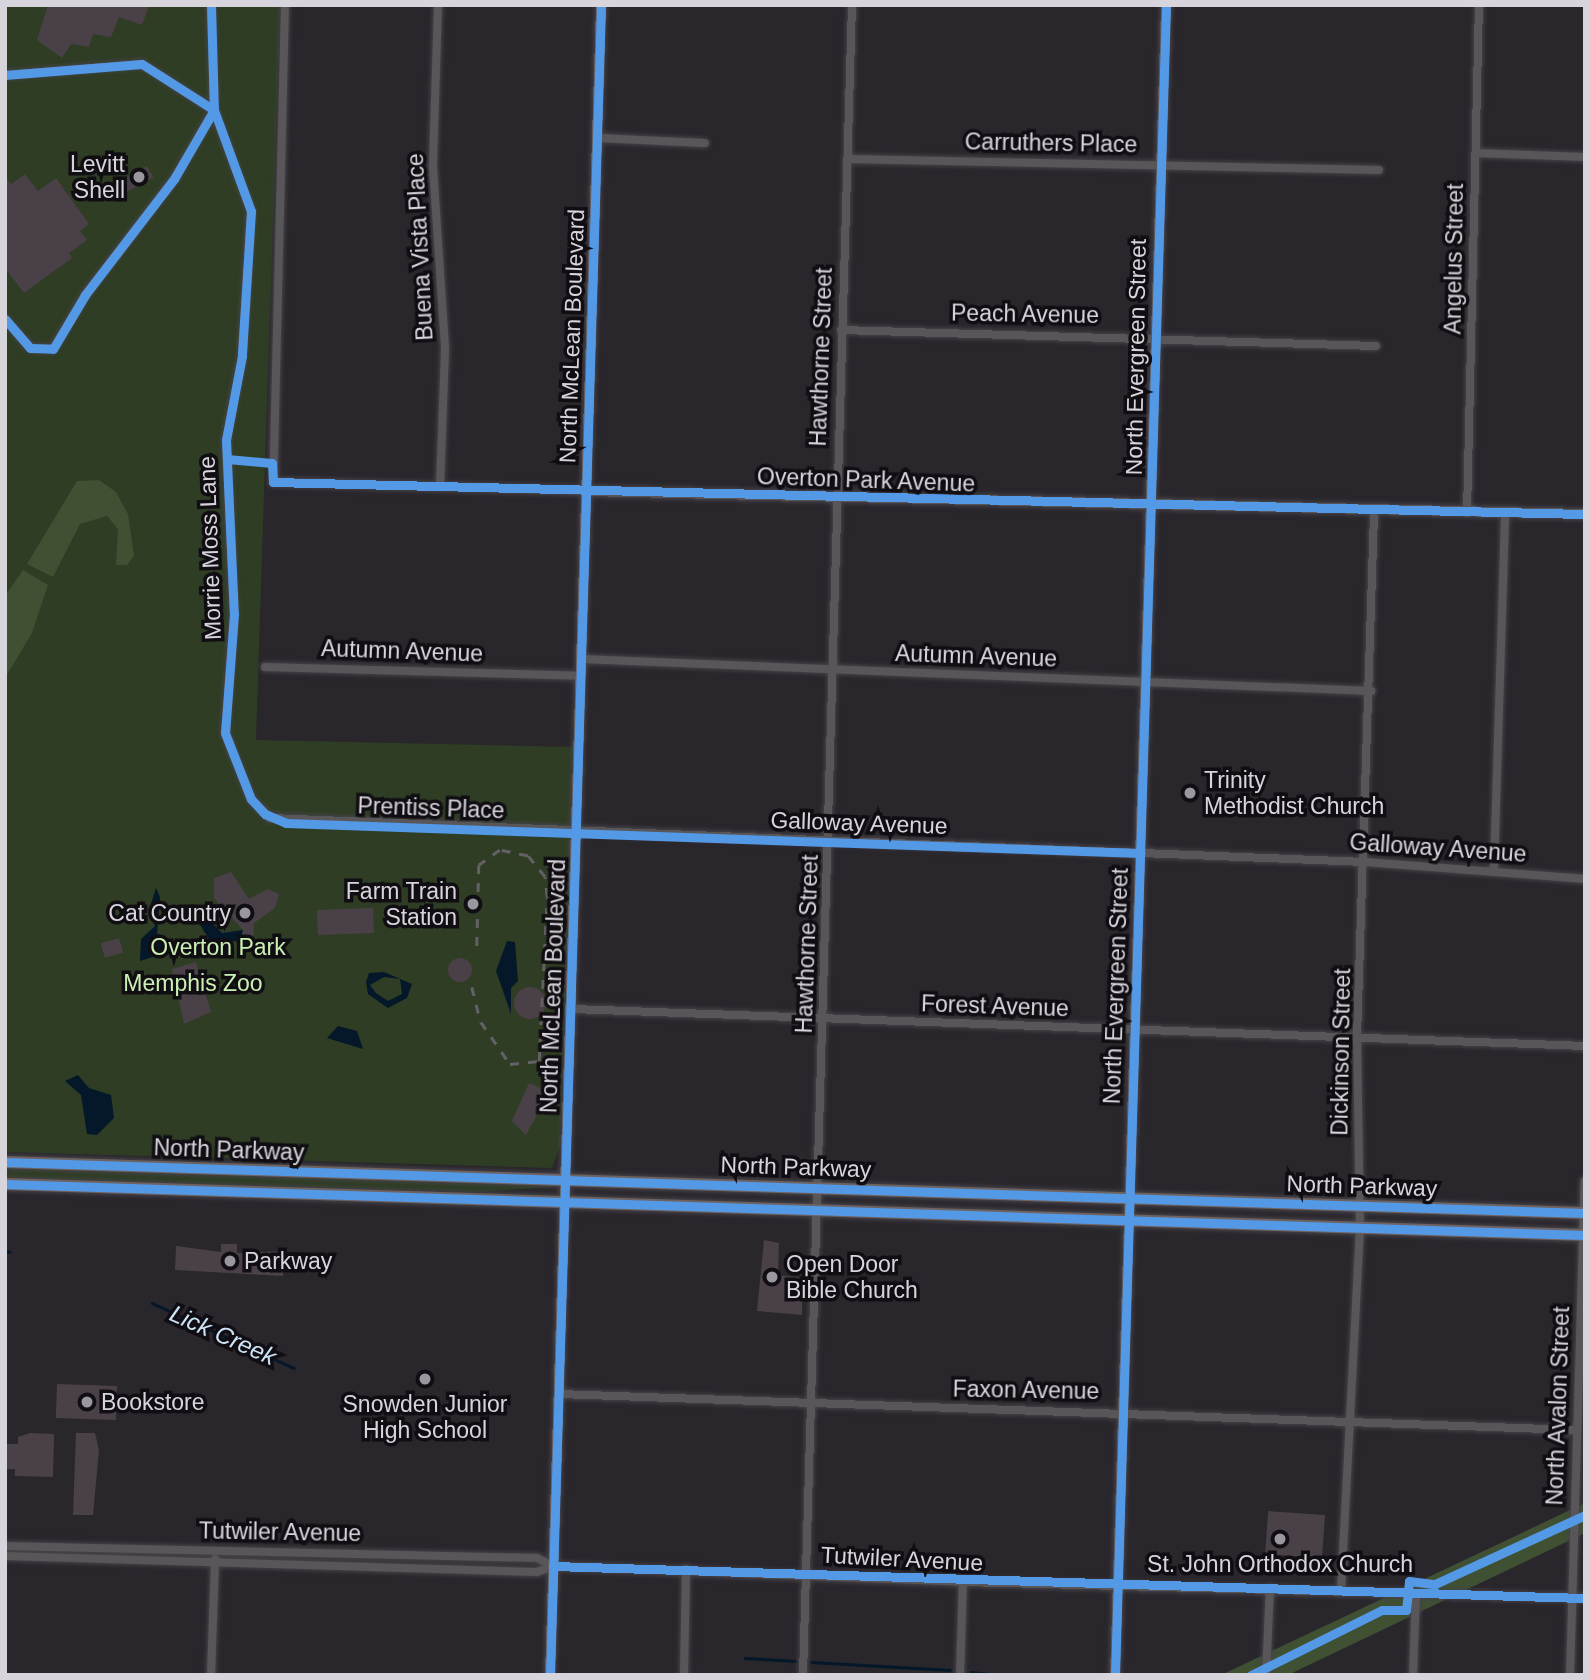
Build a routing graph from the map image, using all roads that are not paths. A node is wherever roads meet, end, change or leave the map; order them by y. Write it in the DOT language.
graph roads {
  1 [pos="211,5"];
  2 [pos="285,5"];
  3 [pos="438,5"];
  4 [pos="601,5"];
  5 [pos="852,5"];
  6 [pos="1166,5"];
  7 [pos="1479,5"];
  8 [pos="5,75"];
  9 [pos="214,110"];
  10 [pos="597,138"];
  11 [pos="705,143"];
  12 [pos="1476,153"];
  13 [pos="1585,158"];
  14 [pos="848,159"];
  15 [pos="1161,164"];
  16 [pos="1379,170"];
  17 [pos="5,319"];
  18 [pos="841,330"];
  19 [pos="1156,336"];
  20 [pos="1376,346"];
  21 [pos="440,487"];
  22 [pos="586,491"];
  23 [pos="835,498"];
  24 [pos="1153,508"];
  25 [pos="1374,513"];
  26 [pos="1467,513"];
  27 [pos="1505,513"];
  28 [pos="1585,514"];
  29 [pos="580,659"];
  30 [pos="265,667"];
  31 [pos="832,670"];
  32 [pos="580,676"];
  33 [pos="1147,681"];
  34 [pos="1371,691"];
  35 [pos="285,823"];
  36 [pos="576,830"];
  37 [pos="830,841"];
  38 [pos="1140,853"];
  39 [pos="1366,862"];
  40 [pos="1494,868"];
  41 [pos="1585,879"];
  42 [pos="572,1009"];
  43 [pos="824,1018"];
  44 [pos="1131,1030"];
  45 [pos="1357,1037"];
  46 [pos="1585,1046"];
  47 [pos="5,1162"];
  48 [pos="566,1179"];
  49 [pos="1585,1181"];
  50 [pos="5,1185"];
  51 [pos="820,1187"];
  52 [pos="1128,1195"];
  53 [pos="567,1203"];
  54 [pos="1360,1206"];
  55 [pos="821,1211"];
  56 [pos="1584,1213"];
  57 [pos="1128,1221"];
  58 [pos="1360,1229"];
  59 [pos="1584,1235"];
  60 [pos="559,1394"];
  61 [pos="810,1405"];
  62 [pos="1121,1412"];
  63 [pos="1349,1421"];
  64 [pos="1576,1430"];
  65 [pos="5,1546"];
  66 [pos="53,1546"];
  67 [pos="133,1548"];
  68 [pos="215,1549"];
  69 [pos="381,1554"];
  70 [pos="5,1556"];
  71 [pos="53,1557"];
  72 [pos="132,1559"];
  73 [pos="215,1561"];
  74 [pos="382,1566"];
  75 [pos="553,1566"];
  76 [pos="686,1569"];
  77 [pos="806,1574"];
  78 [pos="963,1582"];
  79 [pos="1116,1587"];
  80 [pos="1270,1588"];
  81 [pos="1341,1590"];
  82 [pos="1416,1595"];
  83 [pos="1585,1598"];
  84 [pos="1573,1600"];
  85 [pos="211,1675"];
  86 [pos="550,1675"];
  87 [pos="684,1675"];
  88 [pos="803,1675"];
  89 [pos="960,1675"];
  90 [pos="1115,1675"];
  91 [pos="1266,1675"];
  92 [pos="1413,1675"];
  93 [pos="1570,1675"];
  1 -- 9 [label="street, Morrie Moss Lane"];
  2 -- 21 [label="street, Overton Park Avenue"];
  3 -- 21 [label="street, Buena Vista Place"];
  4 -- 10 [label="main road, North McLean Boulevard"];
  5 -- 14 [label="street, Hawthorne Street"];
  6 -- 15 [label="street, North Evergreen Street"];
  7 -- 12 [label="street, Angelus Street"];
  8 -- 9 [label="street"];
  9 -- 17 [label="street"];
  9 -- 35 [label="street, Morrie Moss Lane"];
  10 -- 11 [label="street"];
  10 -- 22 [label="main road, North McLean Boulevard"];
  12 -- 13 [label="street"];
  12 -- 26 [label="street, Angelus Street"];
  14 -- 15 [label="street, Carruthers Place"];
  14 -- 18 [label="street, Hawthorne Street"];
  15 -- 16 [label="street, Carruthers Place"];
  15 -- 19 [label="street, North Evergreen Street"];
  18 -- 19 [label="street, Peach Avenue"];
  18 -- 23 [label="street, Hawthorne Street"];
  19 -- 20 [label="street, Peach Avenue"];
  19 -- 24 [label="street, North Evergreen Street"];
  21 -- 22 [label="street, Overton Park Avenue"];
  22 -- 23 [label="street, Overton Park Avenue"];
  22 -- 29 [label="main road, North McLean Boulevard"];
  23 -- 24 [label="street, Overton Park Avenue"];
  23 -- 31 [label="street, Hawthorne Street"];
  24 -- 25 [label="street, Overton Park Avenue"];
  24 -- 33 [label="street, North Evergreen Street"];
  25 -- 26 [label="street, Overton Park Avenue"];
  25 -- 34 [label="street, Dickinson Street"];
  26 -- 27 [label="street, Overton Park Avenue"];
  27 -- 28 [label="street, Overton Park Avenue"];
  27 -- 40 [label="street"];
  29 -- 31 [label="street, Autumn Avenue"];
  29 -- 32 [label="main road, North McLean Boulevard"];
  30 -- 32 [label="street, Autumn Avenue"];
  31 -- 33 [label="street, Autumn Avenue"];
  31 -- 37 [label="street, Hawthorne Street"];
  32 -- 36 [label="main road, North McLean Boulevard"];
  33 -- 34 [label="street, Autumn Avenue"];
  33 -- 38 [label="street, North Evergreen Street"];
  34 -- 39 [label="street, Dickinson Street"];
  35 -- 36 [label="street, Prentiss Place"];
  36 -- 37 [label="street, Galloway Avenue"];
  36 -- 42 [label="main road, North McLean Boulevard"];
  37 -- 38 [label="street, Galloway Avenue"];
  37 -- 43 [label="street, Hawthorne Street"];
  38 -- 39 [label="street, Galloway Avenue"];
  38 -- 44 [label="street, North Evergreen Street"];
  39 -- 40 [label="street, Galloway Avenue"];
  39 -- 45 [label="street, Dickinson Street"];
  40 -- 41 [label="street, Galloway Avenue"];
  42 -- 43 [label="street, Forest Avenue"];
  42 -- 48 [label="main road, North McLean Boulevard"];
  43 -- 44 [label="street, Forest Avenue"];
  43 -- 51 [label="street, Hawthorne Street"];
  44 -- 45 [label="street, Forest Avenue"];
  44 -- 52 [label="street, North Evergreen Street"];
  45 -- 46 [label="street, Forest Avenue"];
  45 -- 54 [label="street, Dickinson Street"];
  47 -- 48 [label="main road, North Parkway"];
  48 -- 51 [label="main road, North Parkway"];
  48 -- 53 [label="main road, North McLean Boulevard"];
  49 -- 56 [label="street, North Avalon Street"];
  50 -- 53 [label="main road, North Parkway"];
  51 -- 52 [label="main road, North Parkway"];
  51 -- 55 [label="street, Hawthorne Street"];
  52 -- 54 [label="main road, North Parkway"];
  52 -- 57 [label="street, North Evergreen Street"];
  53 -- 55 [label="main road, North Parkway"];
  53 -- 60 [label="main road, North McLean Boulevard"];
  54 -- 56 [label="main road, North Parkway"];
  54 -- 58 [label="street, Dickinson Street"];
  55 -- 57 [label="main road, North Parkway"];
  55 -- 61 [label="street, Hawthorne Street"];
  56 -- 59 [label="street, North Avalon Street"];
  57 -- 58 [label="main road, North Parkway"];
  57 -- 62 [label="street, North Evergreen Street"];
  58 -- 59 [label="main road, North Parkway"];
  58 -- 63 [label="street, Dickinson Street"];
  59 -- 64 [label="street, North Avalon Street"];
  60 -- 61 [label="street, Faxon Avenue"];
  60 -- 75 [label="main road, North McLean Boulevard"];
  61 -- 62 [label="street, Faxon Avenue"];
  61 -- 77 [label="street, Hawthorne Street"];
  62 -- 63 [label="street, Faxon Avenue"];
  62 -- 79 [label="street, North Evergreen Street"];
  63 -- 64 [label="street, Faxon Avenue"];
  63 -- 81 [label="street, Dickinson Street"];
  64 -- 84 [label="street, North Avalon Street"];
  65 -- 66 [label="street, Tutwiler Avenue"];
  66 -- 67 [label="street, Tutwiler Avenue"];
  66 -- 71 [label="street"];
  67 -- 68 [label="street, Tutwiler Avenue"];
  67 -- 72 [label="street"];
  68 -- 69 [label="street, Tutwiler Avenue"];
  68 -- 73 [label="street"];
  69 -- 74 [label="street"];
  69 -- 75 [label="street, Tutwiler Avenue"];
  70 -- 71 [label="street, Tutwiler Avenue"];
  71 -- 72 [label="street, Tutwiler Avenue"];
  72 -- 73 [label="street, Tutwiler Avenue"];
  73 -- 74 [label="street, Tutwiler Avenue"];
  73 -- 85 [label="street"];
  74 -- 75 [label="street, Tutwiler Avenue"];
  75 -- 76 [label="street, Tutwiler Avenue"];
  75 -- 86 [label="main road, North McLean Boulevard"];
  76 -- 77 [label="street, Tutwiler Avenue"];
  76 -- 87 [label="street"];
  77 -- 78 [label="street, Tutwiler Avenue"];
  77 -- 88 [label="street, Hawthorne Street"];
  78 -- 79 [label="street, Tutwiler Avenue"];
  78 -- 89 [label="street"];
  79 -- 80 [label="street, Tutwiler Avenue"];
  79 -- 90 [label="street, North Evergreen Street"];
  80 -- 81 [label="street, Tutwiler Avenue"];
  80 -- 91 [label="street"];
  81 -- 82 [label="street, Tutwiler Avenue"];
  82 -- 84 [label="street, Tutwiler Avenue"];
  82 -- 92 [label="street"];
  83 -- 84 [label="street, Tutwiler Avenue"];
  84 -- 93 [label="street, North Avalon Street"];
}
